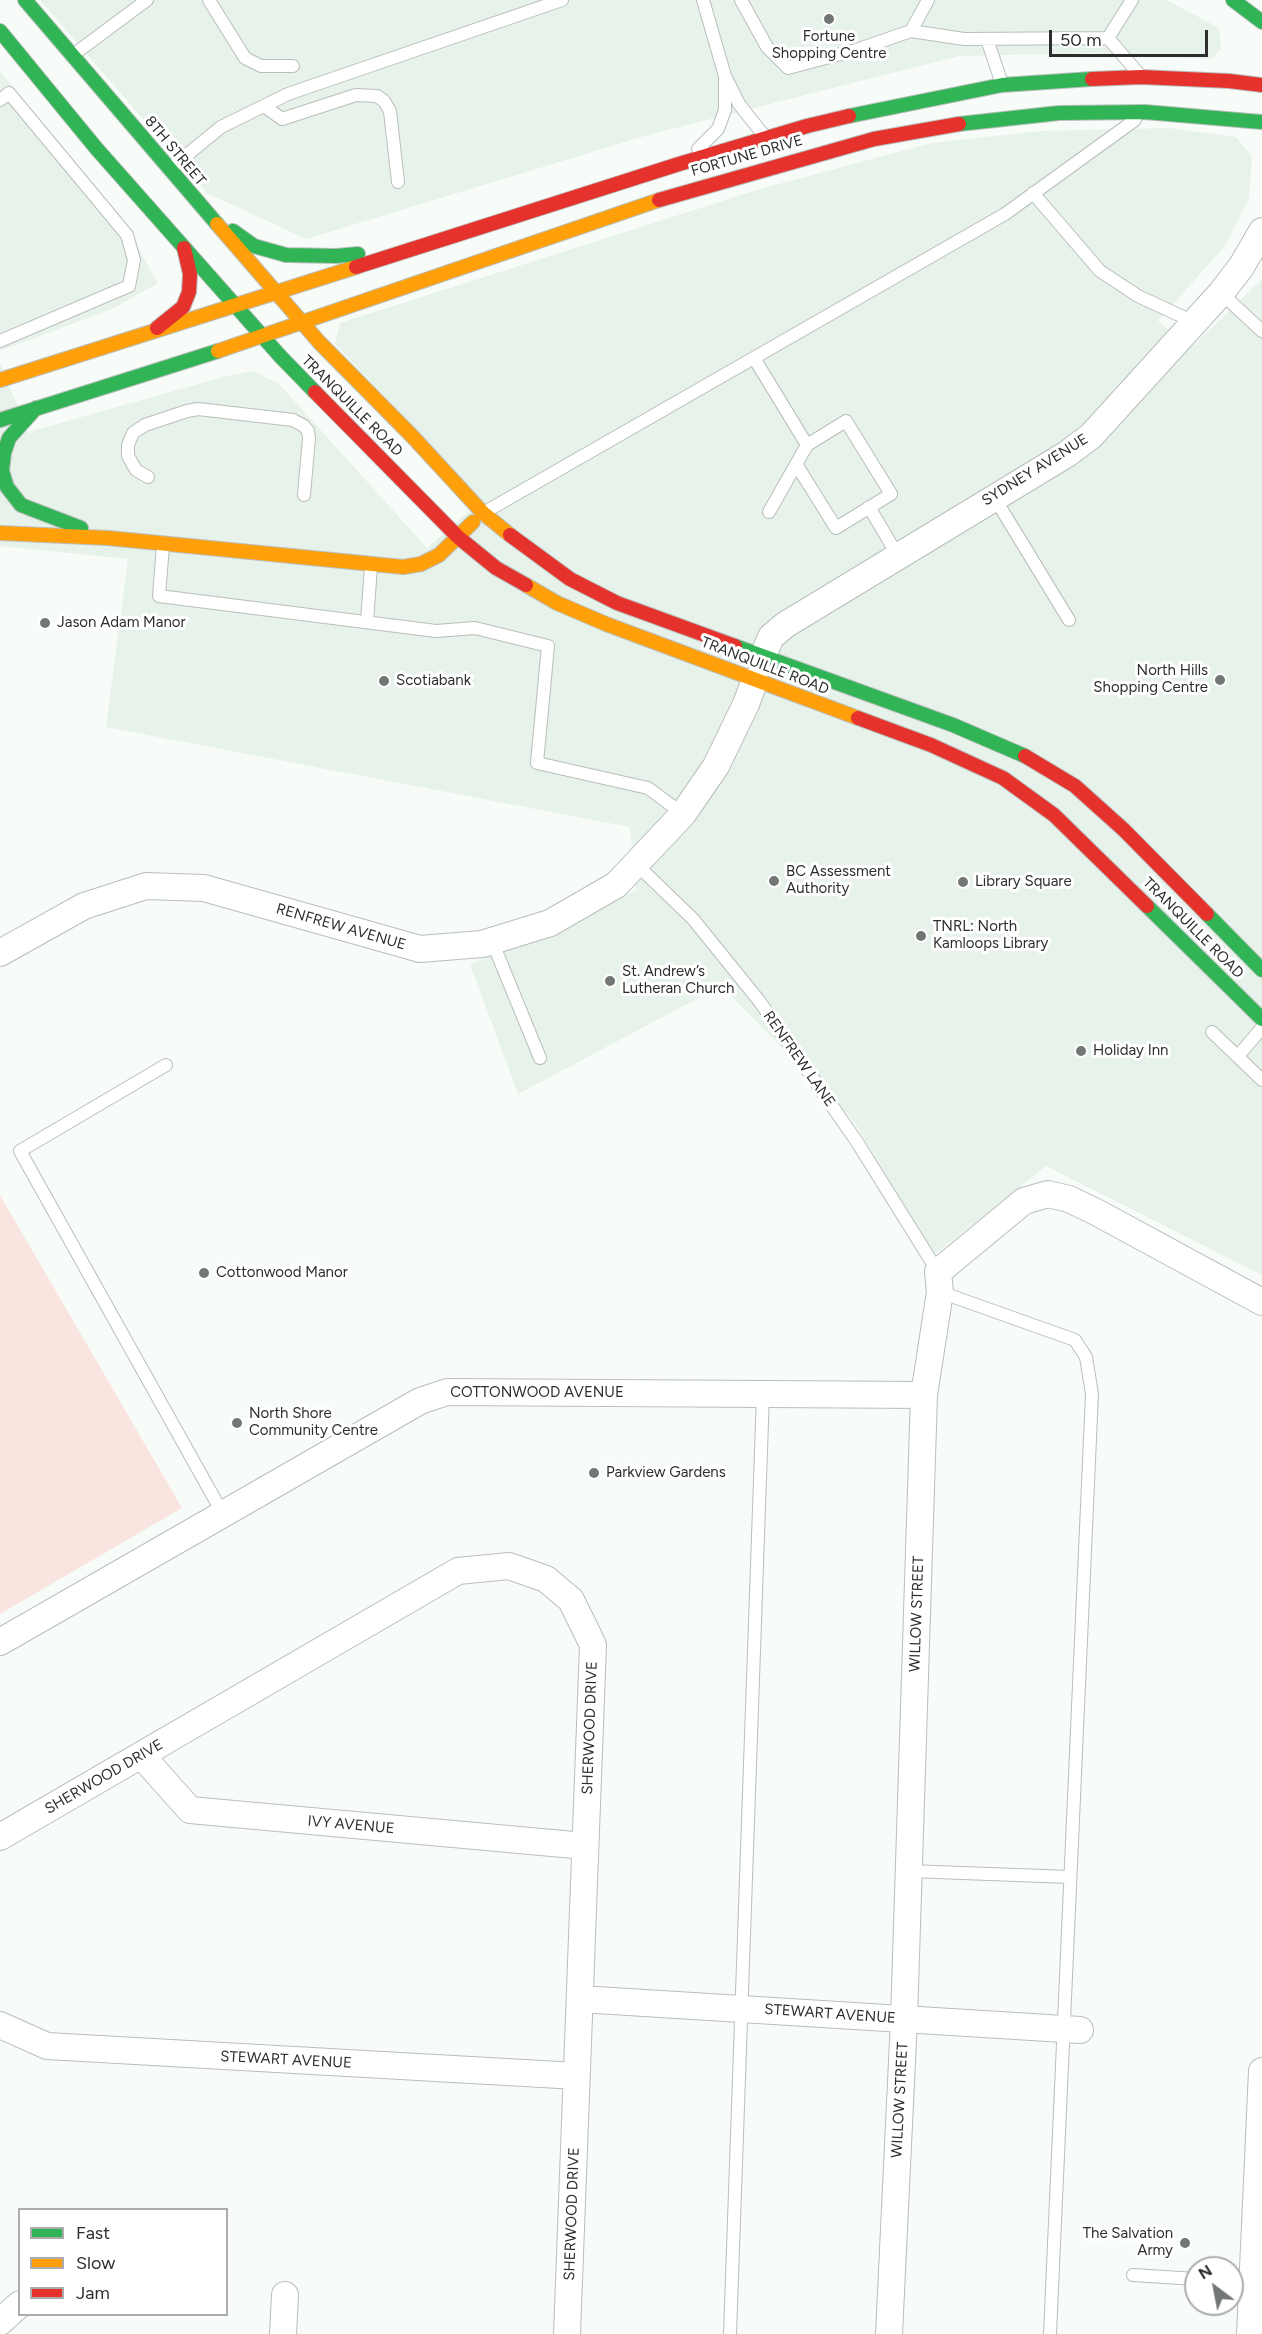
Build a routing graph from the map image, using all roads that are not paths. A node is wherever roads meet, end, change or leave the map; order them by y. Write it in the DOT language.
graph roads {
  1 [pos="25,0"];
  2 [pos="147,0"];
  3 [pos="208,0"];
  4 [pos="562,0"];
  5 [pos="703,0"];
  6 [pos="741,0"];
  7 [pos="928,0"];
  8 [pos="1130,0"];
  9 [pos="1238,3"];
  10 [pos="1262,8"];
  11 [pos="1262,22"];
  12 [pos="0,31"];
  13 [pos="911,31"];
  14 [pos="1108,38"];
  15 [pos="987,39"];
  16 [pos="72,56"];
  17 [pos="293,66"];
  18 [pos="725,76"];
  19 [pos="1141,76"];
  20 [pos="1002,85"];
  21 [pos="1262,86"];
  22 [pos="0,100"];
  23 [pos="264,106"];
  24 [pos="1145,112"];
  25 [pos="1262,122"];
  26 [pos="766,138"];
  27 [pos="679,164"];
  28 [pos="171,169"];
  29 [pos="398,182"];
  30 [pos="1033,194"];
  31 [pos="201,206"];
  32 [pos="1262,231"];
  33 [pos="184,248"];
  34 [pos="409,248"];
  35 [pos="276,292"];
  36 [pos="1221,293"];
  37 [pos="234,305"];
  38 [pos="302,322"];
  39 [pos="1194,322"];
  40 [pos="153,331"];
  41 [pos="1262,331"];
  42 [pos="262,336"];
  43 [pos="0,341"];
  44 [pos="754,358"];
  45 [pos="0,380"];
  46 [pos="36,408"];
  47 [pos="0,420"];
  48 [pos="807,445"];
  49 [pos="796,464"];
  50 [pos="148,477"];
  51 [pos="304,495"];
  52 [pos="994,497"];
  53 [pos="869,507"];
  54 [pos="769,512"];
  55 [pos="483,513"];
  56 [pos="0,533"];
  57 [pos="458,537"];
  58 [pos="108,538"];
  59 [pos="163,543"];
  60 [pos="898,556"];
  61 [pos="371,565"];
  62 [pos="1069,620"];
  63 [pos="367,622"];
  64 [pos="763,656"];
  65 [pos="755,680"];
  66 [pos="683,814"];
  67 [pos="636,864"];
  68 [pos="492,941"];
  69 [pos="0,952"];
  70 [pos="1262,970"];
  71 [pos="1262,1019"];
  72 [pos="1262,1028"];
  73 [pos="1212,1032"];
  74 [pos="1238,1056"];
  75 [pos="540,1058"];
  76 [pos="166,1065"];
  77 [pos="1262,1080"];
  78 [pos="939,1282"];
  79 [pos="1262,1302"];
  80 [pos="763,1394"];
  81 [pos="924,1395"];
  82 [pos="223,1514"];
  83 [pos="0,1642"];
  84 [pos="141,1755"];
  85 [pos="0,1837"];
  86 [pos="585,1846"];
  87 [pos="909,1871"];
  88 [pos="1070,1877"];
  89 [pos="580,1999"];
  90 [pos="742,2009"];
  91 [pos="904,2019"];
  92 [pos="0,2025"];
  93 [pos="1071,2030"];
  94 [pos="1262,2071"];
  95 [pos="577,2076"];
  96 [pos="1244,2261"];
  97 [pos="1133,2274"];
  98 [pos="1184,2278"];
  99 [pos="285,2295"];
  100 [pos="1244,2295"];
  101 [pos="18,2306"];
  102 [pos="0,2322"];
  103 [pos="283,2334"];
  104 [pos="567,2334"];
  105 [pos="730,2334"];
  106 [pos="889,2334"];
  107 [pos="1050,2334"];
  108 [pos="1250,2334"];
  1 -- 16 [label="main road, 8TH STREET"];
  2 -- 16 [label="lane"];
  3 -- 17 [label="lane"];
  4 -- 23 [label="lane"];
  5 -- 18 [label="lane"];
  6 -- 13 [label="lane"];
  7 -- 13 [label="lane"];
  8 -- 14 [label="lane"];
  9 -- 10 [label="main road"];
  9 -- 11 [label="main road"];
  12 -- 33 [label="main road"];
  13 -- 15 [label="lane"];
  14 -- 15 [label="lane"];
  14 -- 19 [label="lane"];
  15 -- 20 [label="lane"];
  16 -- 28 [label="main road, 8TH STREET"];
  18 -- 26 [label="lane"];
  18 -- 27 [label="lane"];
  19 -- 20 [label="main road, FORTUNE DRIVE"];
  19 -- 21 [label="main road, FORTUNE DRIVE"];
  20 -- 26 [label="main road, FORTUNE DRIVE"];
  22 -- 43 [label="lane"];
  23 -- 28 [label="lane"];
  23 -- 29 [label="lane"];
  24 -- 25 [label="main road, FORTUNE DRIVE"];
  24 -- 30 [label="lane"];
  24 -- 38 [label="main road, FORTUNE DRIVE"];
  26 -- 27 [label="main road, FORTUNE DRIVE"];
  27 -- 34 [label="main road, FORTUNE DRIVE"];
  28 -- 31 [label="main road, 8TH STREET"];
  30 -- 39 [label="lane"];
  30 -- 44 [label="lane"];
  31 -- 34 [label="main road"];
  31 -- 35 [label="main road, 8TH STREET"];
  32 -- 36 [label="street, SYDNEY AVENUE"];
  33 -- 37 [label="main road"];
  33 -- 40 [label="main road"];
  34 -- 35 [label="main road, FORTUNE DRIVE"];
  35 -- 37 [label="main road"];
  35 -- 38 [label="main road, 8TH STREET"];
  36 -- 39 [label="street, SYDNEY AVENUE"];
  36 -- 41 [label="lane"];
  37 -- 40 [label="main road"];
  37 -- 42 [label="main road, TRANQUILLE ROAD"];
  38 -- 42 [label="main road, FORTUNE DRIVE"];
  38 -- 55 [label="main road, TRANQUILLE ROAD"];
  39 -- 52 [label="street, SYDNEY AVENUE"];
  40 -- 45 [label="main road"];
  42 -- 46 [label="main road"];
  42 -- 57 [label="main road, TRANQUILLE ROAD"];
  44 -- 48 [label="lane"];
  44 -- 55 [label="lane"];
  46 -- 47 [label="main road"];
  46 -- 58 [label="main road"];
  48 -- 49 [label="lane"];
  48 -- 53 [label="lane"];
  49 -- 53 [label="lane"];
  49 -- 54 [label="lane"];
  50 -- 51 [label="lane"];
  52 -- 60 [label="street, SYDNEY AVENUE"];
  52 -- 62 [label="lane"];
  53 -- 60 [label="lane"];
  55 -- 57 [label="main road"];
  55 -- 64 [label="main road, TRANQUILLE ROAD"];
  56 -- 58 [label="main road"];
  57 -- 61 [label="main road"];
  57 -- 65 [label="main road, TRANQUILLE ROAD"];
  58 -- 59 [label="main road"];
  59 -- 61 [label="main road"];
  59 -- 63 [label="lane"];
  60 -- 64 [label="street, SYDNEY AVENUE"];
  61 -- 63 [label="lane"];
  63 -- 66 [label="lane"];
  64 -- 65 [label="main road"];
  64 -- 70 [label="main road, TRANQUILLE ROAD"];
  65 -- 66 [label="street, RENFREW AVENUE"];
  65 -- 71 [label="main road, TRANQUILLE ROAD"];
  66 -- 67 [label="street, RENFREW AVENUE"];
  67 -- 68 [label="street, RENFREW AVENUE"];
  67 -- 78 [label="lane, RENFREW LANE"];
  68 -- 69 [label="street, RENFREW AVENUE"];
  68 -- 75 [label="lane"];
  72 -- 74 [label="lane"];
  73 -- 74 [label="lane"];
  74 -- 77 [label="lane"];
  76 -- 82 [label="lane"];
  78 -- 79 [label="street"];
  78 -- 81 [label="street, WILLOW STREET"];
  78 -- 88 [label="lane"];
  80 -- 81 [label="street, COTTONWOOD AVENUE"];
  80 -- 82 [label="street, COTTONWOOD AVENUE"];
  80 -- 90 [label="lane"];
  81 -- 87 [label="street, WILLOW STREET"];
  82 -- 83 [label="street, COTTONWOOD AVENUE"];
  84 -- 85 [label="street, SHERWOOD DRIVE"];
  84 -- 86 [label="street, IVY AVENUE"];
  84 -- 86 [label="street, SHERWOOD DRIVE"];
  86 -- 89 [label="street, SHERWOOD DRIVE"];
  87 -- 88 [label="lane"];
  87 -- 91 [label="street, WILLOW STREET"];
  88 -- 93 [label="lane"];
  89 -- 90 [label="street, STEWART AVENUE"];
  89 -- 95 [label="street, SHERWOOD DRIVE"];
  90 -- 91 [label="street, STEWART AVENUE"];
  90 -- 105 [label="lane"];
  91 -- 93 [label="street, STEWART AVENUE"];
  91 -- 106 [label="street, WILLOW STREET"];
  92 -- 95 [label="street, STEWART AVENUE"];
  93 -- 107 [label="lane"];
  94 -- 96 [label="street"];
  95 -- 104 [label="street, SHERWOOD DRIVE"];
  97 -- 98 [label="lane"];
  99 -- 103 [label="street"];
  100 -- 108 [label="street"];
  101 -- 102 [label="street"];
}
